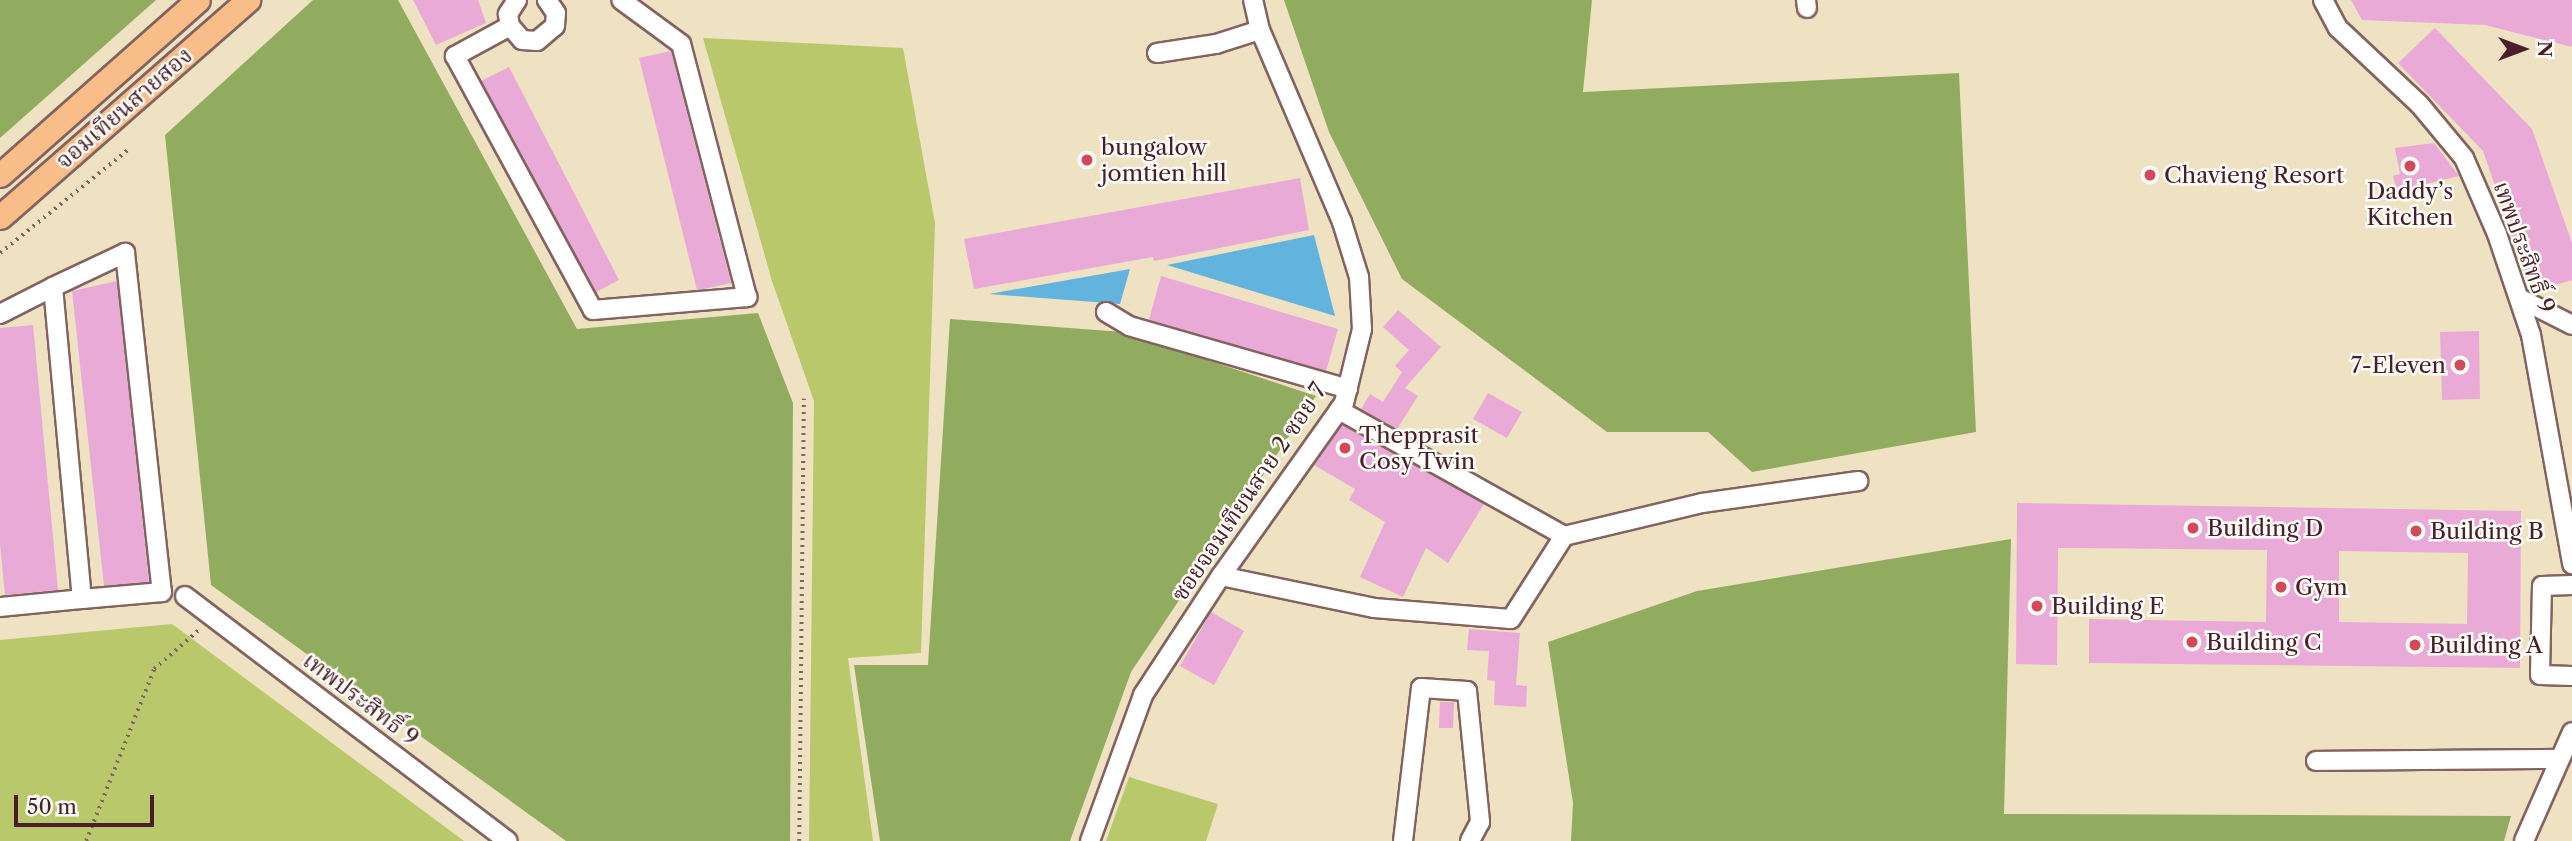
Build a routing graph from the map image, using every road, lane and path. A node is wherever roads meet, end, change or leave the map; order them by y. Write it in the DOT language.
graph roads {
  1 [pos="198,0"];
  2 [pos="248,0"];
  3 [pos="621,0"];
  4 [pos="1253,0"];
  5 [pos="2323,0"];
  6 [pos="513,1"];
  7 [pos="554,1"];
  8 [pos="510,26"];
  9 [pos="1260,30"];
  10 [pos="1157,53"];
  11 [pos="130,148"];
  12 [pos="0,175"];
  13 [pos="0,217"];
  14 [pos="0,253"];
  15 [pos="53,287"];
  16 [pos="2519,298"];
  17 [pos="1106,312"];
  18 [pos="0,314"];
  19 [pos="2572,325"];
  20 [pos="1348,390"];
  21 [pos="804,398"];
  22 [pos="1339,410"];
  23 [pos="1858,481"];
  24 [pos="1564,536"];
  25 [pos="2570,545"];
  26 [pos="2572,564"];
  27 [pos="1221,576"];
  28 [pos="2572,585"];
  29 [pos="185,596"];
  30 [pos="82,599"];
  31 [pos="0,607"];
  32 [pos="213,617"];
  33 [pos="2572,676"];
  34 [pos="2572,732"];
  35 [pos="2560,759"];
  36 [pos="2316,761"];
  37 [pos="86,841"];
  38 [pos="508,841"];
  39 [pos="799,841"];
  40 [pos="1090,841"];
  41 [pos="1403,841"];
  42 [pos="1470,841"];
  43 [pos="2524,841"];
  1 -- 12 [label="main road, จอมเทียนสายสอง"];
  2 -- 13 [label="main road, จอมเทียนสายสอง"];
  3 -- 8 [label="street"];
  4 -- 9 [label="street, ซอยจอมเทียนสาย 2 ซอย 7"];
  5 -- 16 [label="street, เทพประสิทธิ์ 9"];
  6 -- 8 [label="street"];
  7 -- 8 [label="street"];
  9 -- 10 [label="street"];
  9 -- 20 [label="street, ซอยจอมเทียนสาย 2 ซอย 7"];
  11 -- 14 [label="path"];
  15 -- 18 [label="street"];
  15 -- 30 [label="street"];
  15 -- 30 [label="street"];
  16 -- 19 [label="street"];
  16 -- 25 [label="street, เทพประสิทธิ์ 9"];
  17 -- 20 [label="street"];
  20 -- 22 [label="street, ซอยจอมเทียนสาย 2 ซอย 7"];
  21 -- 39 [label="path"];
  22 -- 24 [label="street"];
  22 -- 27 [label="street, ซอยจอมเทียนสาย 2 ซอย 7"];
  23 -- 24 [label="street"];
  24 -- 27 [label="street"];
  25 -- 26 [label="street, เทพประสิทธิ์ 9"];
  27 -- 40 [label="street, ซอยจอมเทียนสาย 2 ซอย 7"];
  28 -- 33 [label="street"];
  29 -- 32 [label="street, เทพประสิทธิ์ 9"];
  30 -- 31 [label="street"];
  32 -- 37 [label="path"];
  32 -- 38 [label="street, เทพประสิทธิ์ 9"];
  34 -- 35 [label="street"];
  35 -- 36 [label="street"];
  35 -- 43 [label="street"];
  41 -- 42 [label="street"];
}
